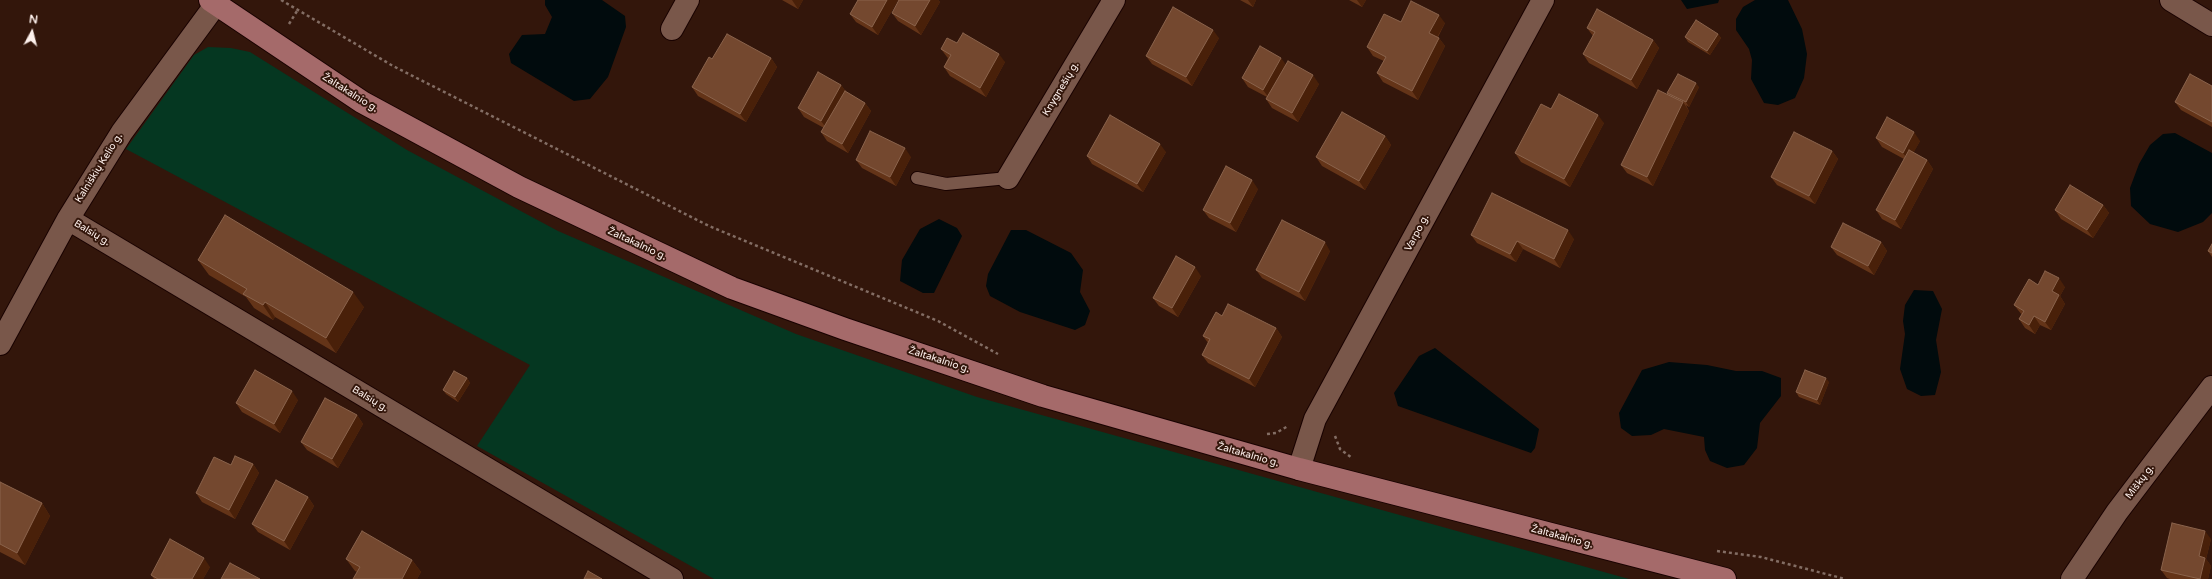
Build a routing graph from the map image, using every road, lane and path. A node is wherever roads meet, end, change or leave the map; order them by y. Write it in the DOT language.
graph roads {
  1 [pos="281,0"];
  2 [pos="688,0"];
  3 [pos="1114,0"];
  4 [pos="1543,0"];
  5 [pos="2171,0"];
  6 [pos="215,1"];
  7 [pos="2212,24"];
  8 [pos="672,29"];
  9 [pos="916,178"];
  10 [pos="1008,178"];
  11 [pos="68,219"];
  12 [pos="0,344"];
  13 [pos="1004,358"];
  14 [pos="2212,387"];
  15 [pos="1313,428"];
  16 [pos="1264,434"];
  17 [pos="1355,460"];
  18 [pos="1299,469"];
  19 [pos="1715,551"];
  20 [pos="672,579"];
  21 [pos="1725,579"];
  22 [pos="1845,579"];
  23 [pos="2072,579"];
  1 -- 13 [label="path"];
  2 -- 8 [label="street"];
  3 -- 10 [label="street, Knygnešių g."];
  4 -- 15 [label="street, Varpo g."];
  5 -- 7 [label="street"];
  6 -- 11 [label="street, Kalniškių Kelio g."];
  6 -- 18 [label="main road, Žaltakalnio g."];
  9 -- 10 [label="lane"];
  11 -- 12 [label="street, Kalniškių Kelio g."];
  11 -- 20 [label="street, Balsių g."];
  14 -- 23 [label="street, Miškų g."];
  15 -- 16 [label="path"];
  15 -- 17 [label="path"];
  15 -- 18 [label="street, Varpo g."];
  18 -- 21 [label="main road, Žaltakalnio g."];
  19 -- 22 [label="path"];
}
